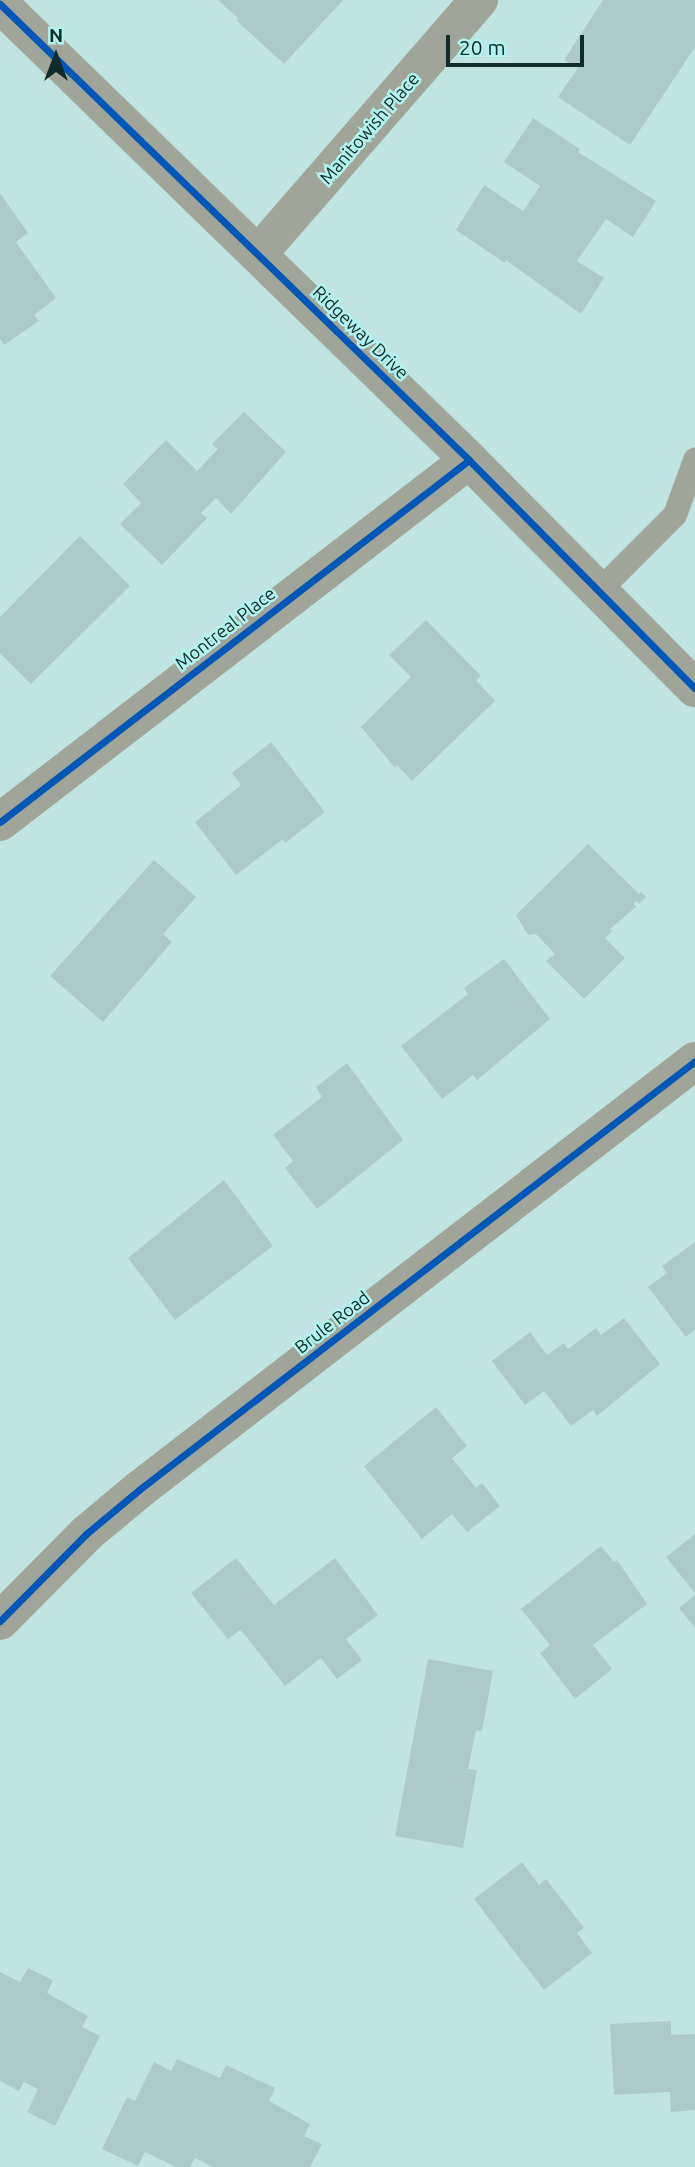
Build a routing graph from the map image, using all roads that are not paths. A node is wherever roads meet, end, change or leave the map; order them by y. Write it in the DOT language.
graph roads {
  1 [pos="479,0"];
  2 [pos="8,26"];
  3 [pos="258,254"];
  4 [pos="470,460"];
  5 [pos="695,460"];
  6 [pos="599,591"];
  7 [pos="695,688"];
  8 [pos="0,822"];
  9 [pos="695,1061"];
  10 [pos="0,1621"];
  1 -- 3 [label="street, Manitowish Place"];
  2 -- 3 [label="street, Ridgeway Drive"];
  3 -- 4 [label="street, Ridgeway Drive"];
  4 -- 6 [label="street, Ridgeway Drive"];
  4 -- 8 [label="street, Montreal Place"];
  5 -- 6 [label="lane"];
  6 -- 7 [label="street, Ridgeway Drive"];
  9 -- 10 [label="street, Brule Road"];
}
